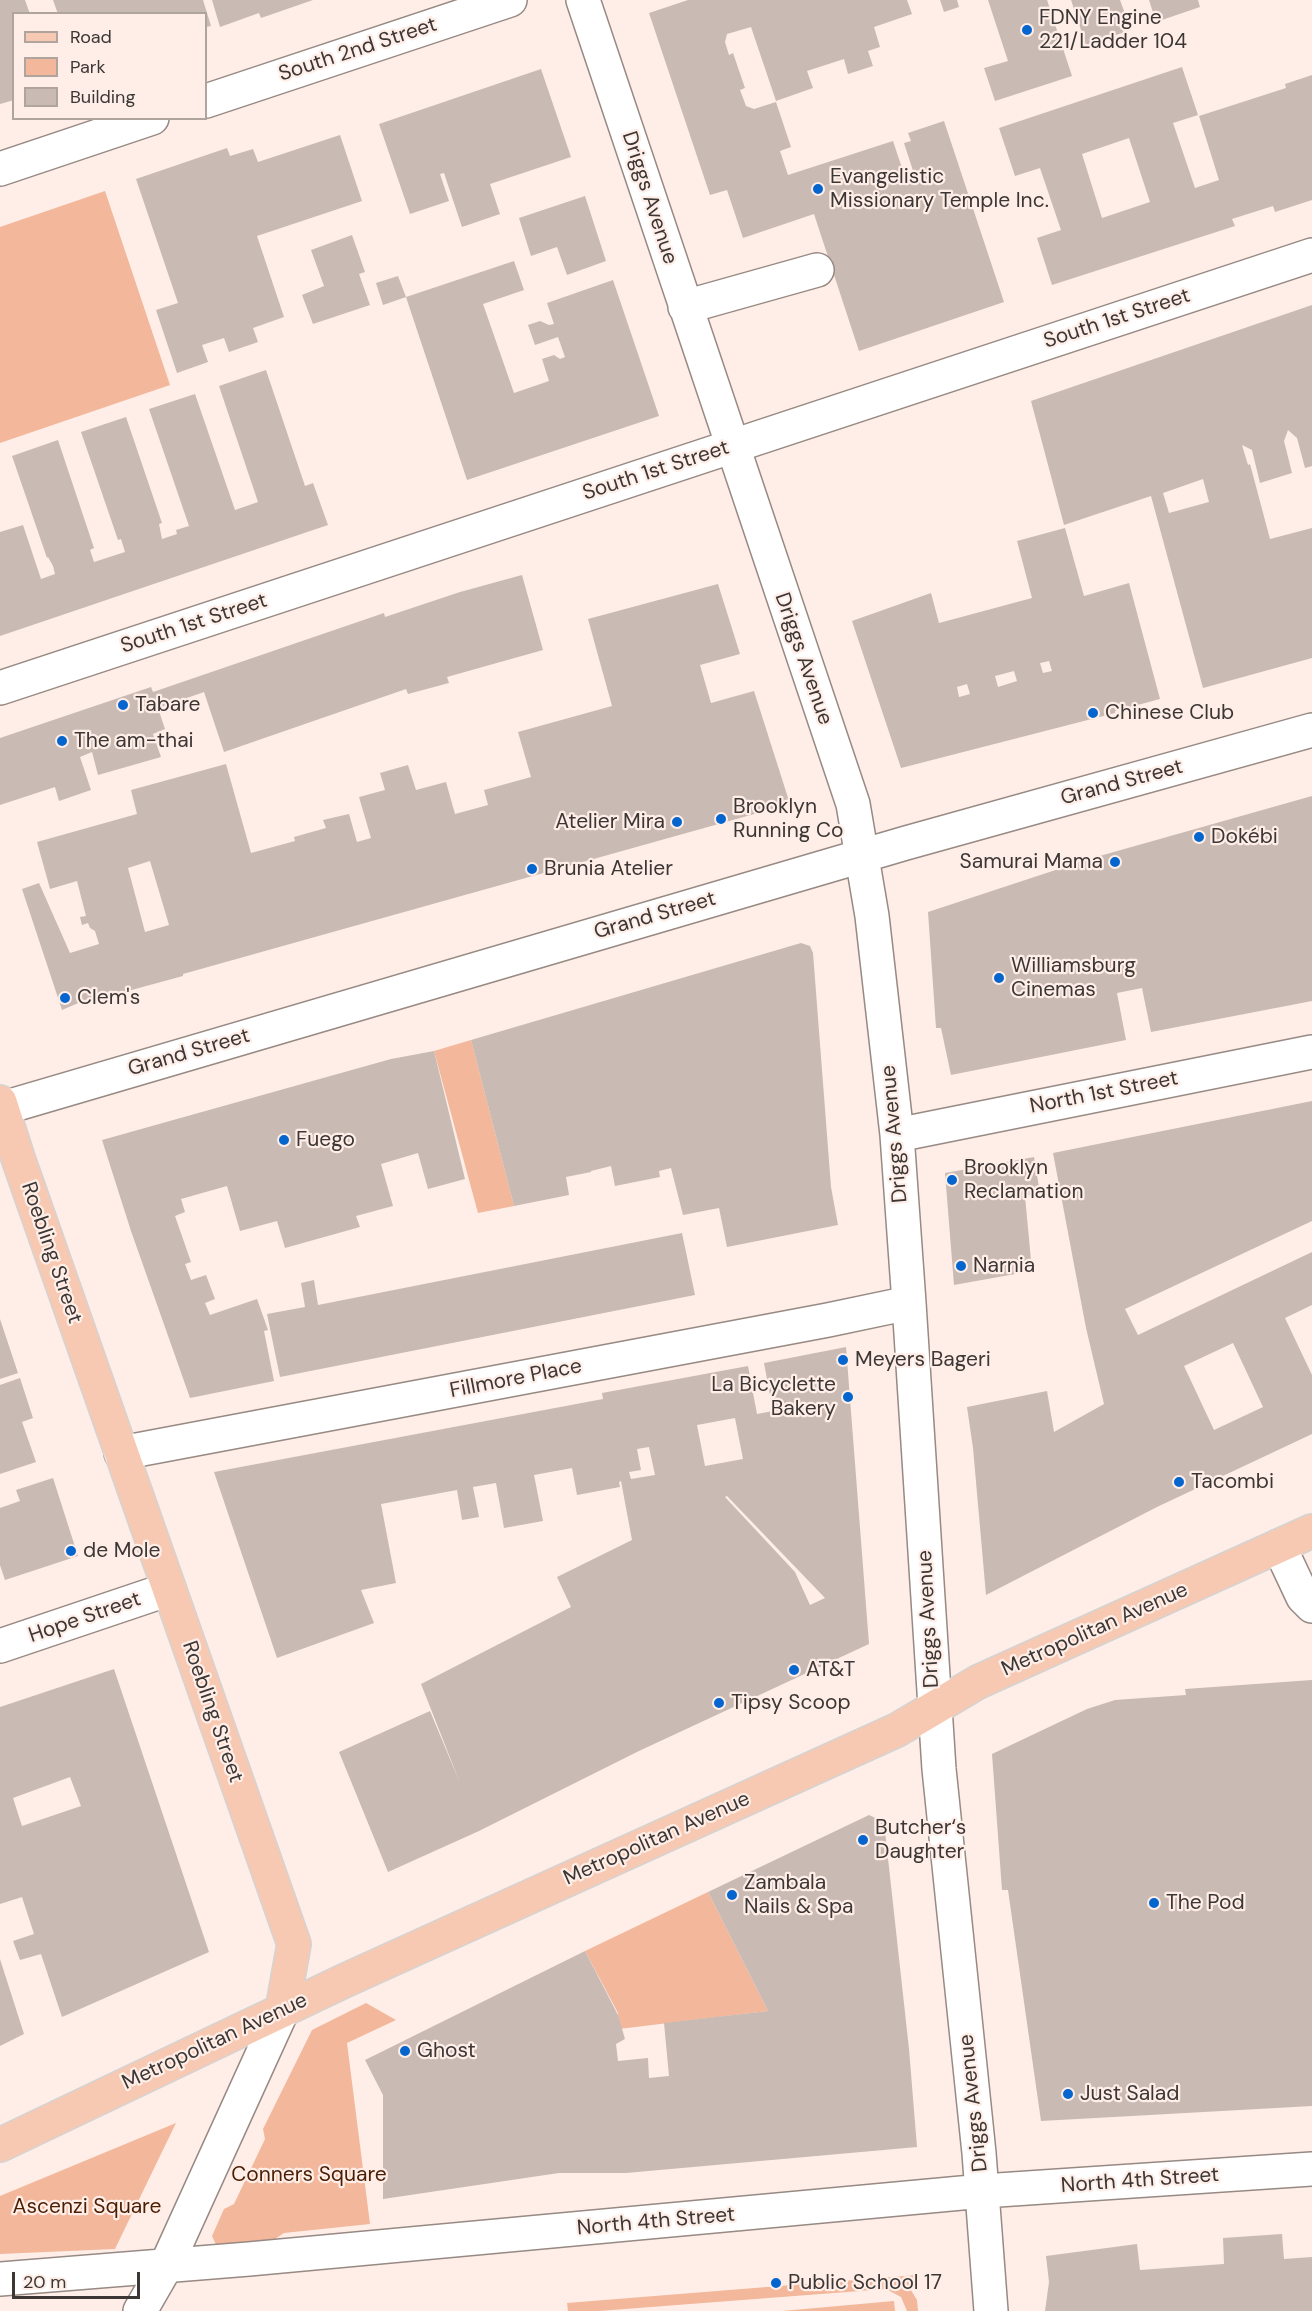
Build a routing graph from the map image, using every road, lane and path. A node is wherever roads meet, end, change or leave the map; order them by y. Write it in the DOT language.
graph roads {
  1 [pos="510,0"];
  2 [pos="583,0"];
  3 [pos="207,101"];
  4 [pos="146,120"];
  5 [pos="0,169"];
  6 [pos="1312,255"];
  7 [pos="817,270"];
  8 [pos="685,307"];
  9 [pos="731,447"];
  10 [pos="0,688"];
  11 [pos="1312,730"];
  12 [pos="861,856"];
  13 [pos="1312,1052"];
  14 [pos="1,1106"];
  15 [pos="897,1135"];
  16 [pos="909,1303"];
  17 [pos="121,1453"];
  18 [pos="1312,1531"];
  19 [pos="1279,1546"];
  20 [pos="169,1589"];
  21 [pos="1312,1606"];
  22 [pos="0,1646"];
  23 [pos="934,1708"];
  24 [pos="282,2011"];
  25 [pos="0,2145"];
  26 [pos="1312,2169"];
  27 [pos="983,2191"];
  28 [pos="166,2266"];
  29 [pos="0,2279"];
  30 [pos="140,2311"];
  31 [pos="991,2311"];
  1 -- 3 [label="street, South 2nd Street"];
  2 -- 8 [label="street, Driggs Avenue"];
  4 -- 5 [label="street"];
  6 -- 9 [label="street, South 1st Street"];
  7 -- 8 [label="street"];
  8 -- 9 [label="street, Driggs Avenue"];
  9 -- 10 [label="street, South 1st Street"];
  9 -- 12 [label="street, Driggs Avenue"];
  11 -- 12 [label="street, Grand Street"];
  12 -- 14 [label="street, Grand Street"];
  12 -- 15 [label="street, Driggs Avenue"];
  13 -- 15 [label="street, North 1st Street"];
  14 -- 17 [label="main road, Roebling Street"];
  15 -- 16 [label="street, Driggs Avenue"];
  16 -- 17 [label="street, Fillmore Place"];
  16 -- 23 [label="street, Driggs Avenue"];
  17 -- 20 [label="main road, Roebling Street"];
  18 -- 19 [label="main road, Metropolitan Avenue"];
  19 -- 21 [label="street"];
  19 -- 23 [label="main road, Metropolitan Avenue"];
  20 -- 22 [label="street, Hope Street"];
  20 -- 24 [label="main road, Roebling Street"];
  23 -- 24 [label="main road, Metropolitan Avenue"];
  23 -- 27 [label="street, Driggs Avenue"];
  24 -- 25 [label="main road, Metropolitan Avenue"];
  24 -- 28 [label="street, Roebling Street"];
  26 -- 27 [label="street, North 4th Street"];
  27 -- 28 [label="street, North 4th Street"];
  27 -- 31 [label="street, Driggs Avenue"];
  28 -- 29 [label="street, North 4th Street"];
  28 -- 30 [label="street, Roebling Street"];
}
